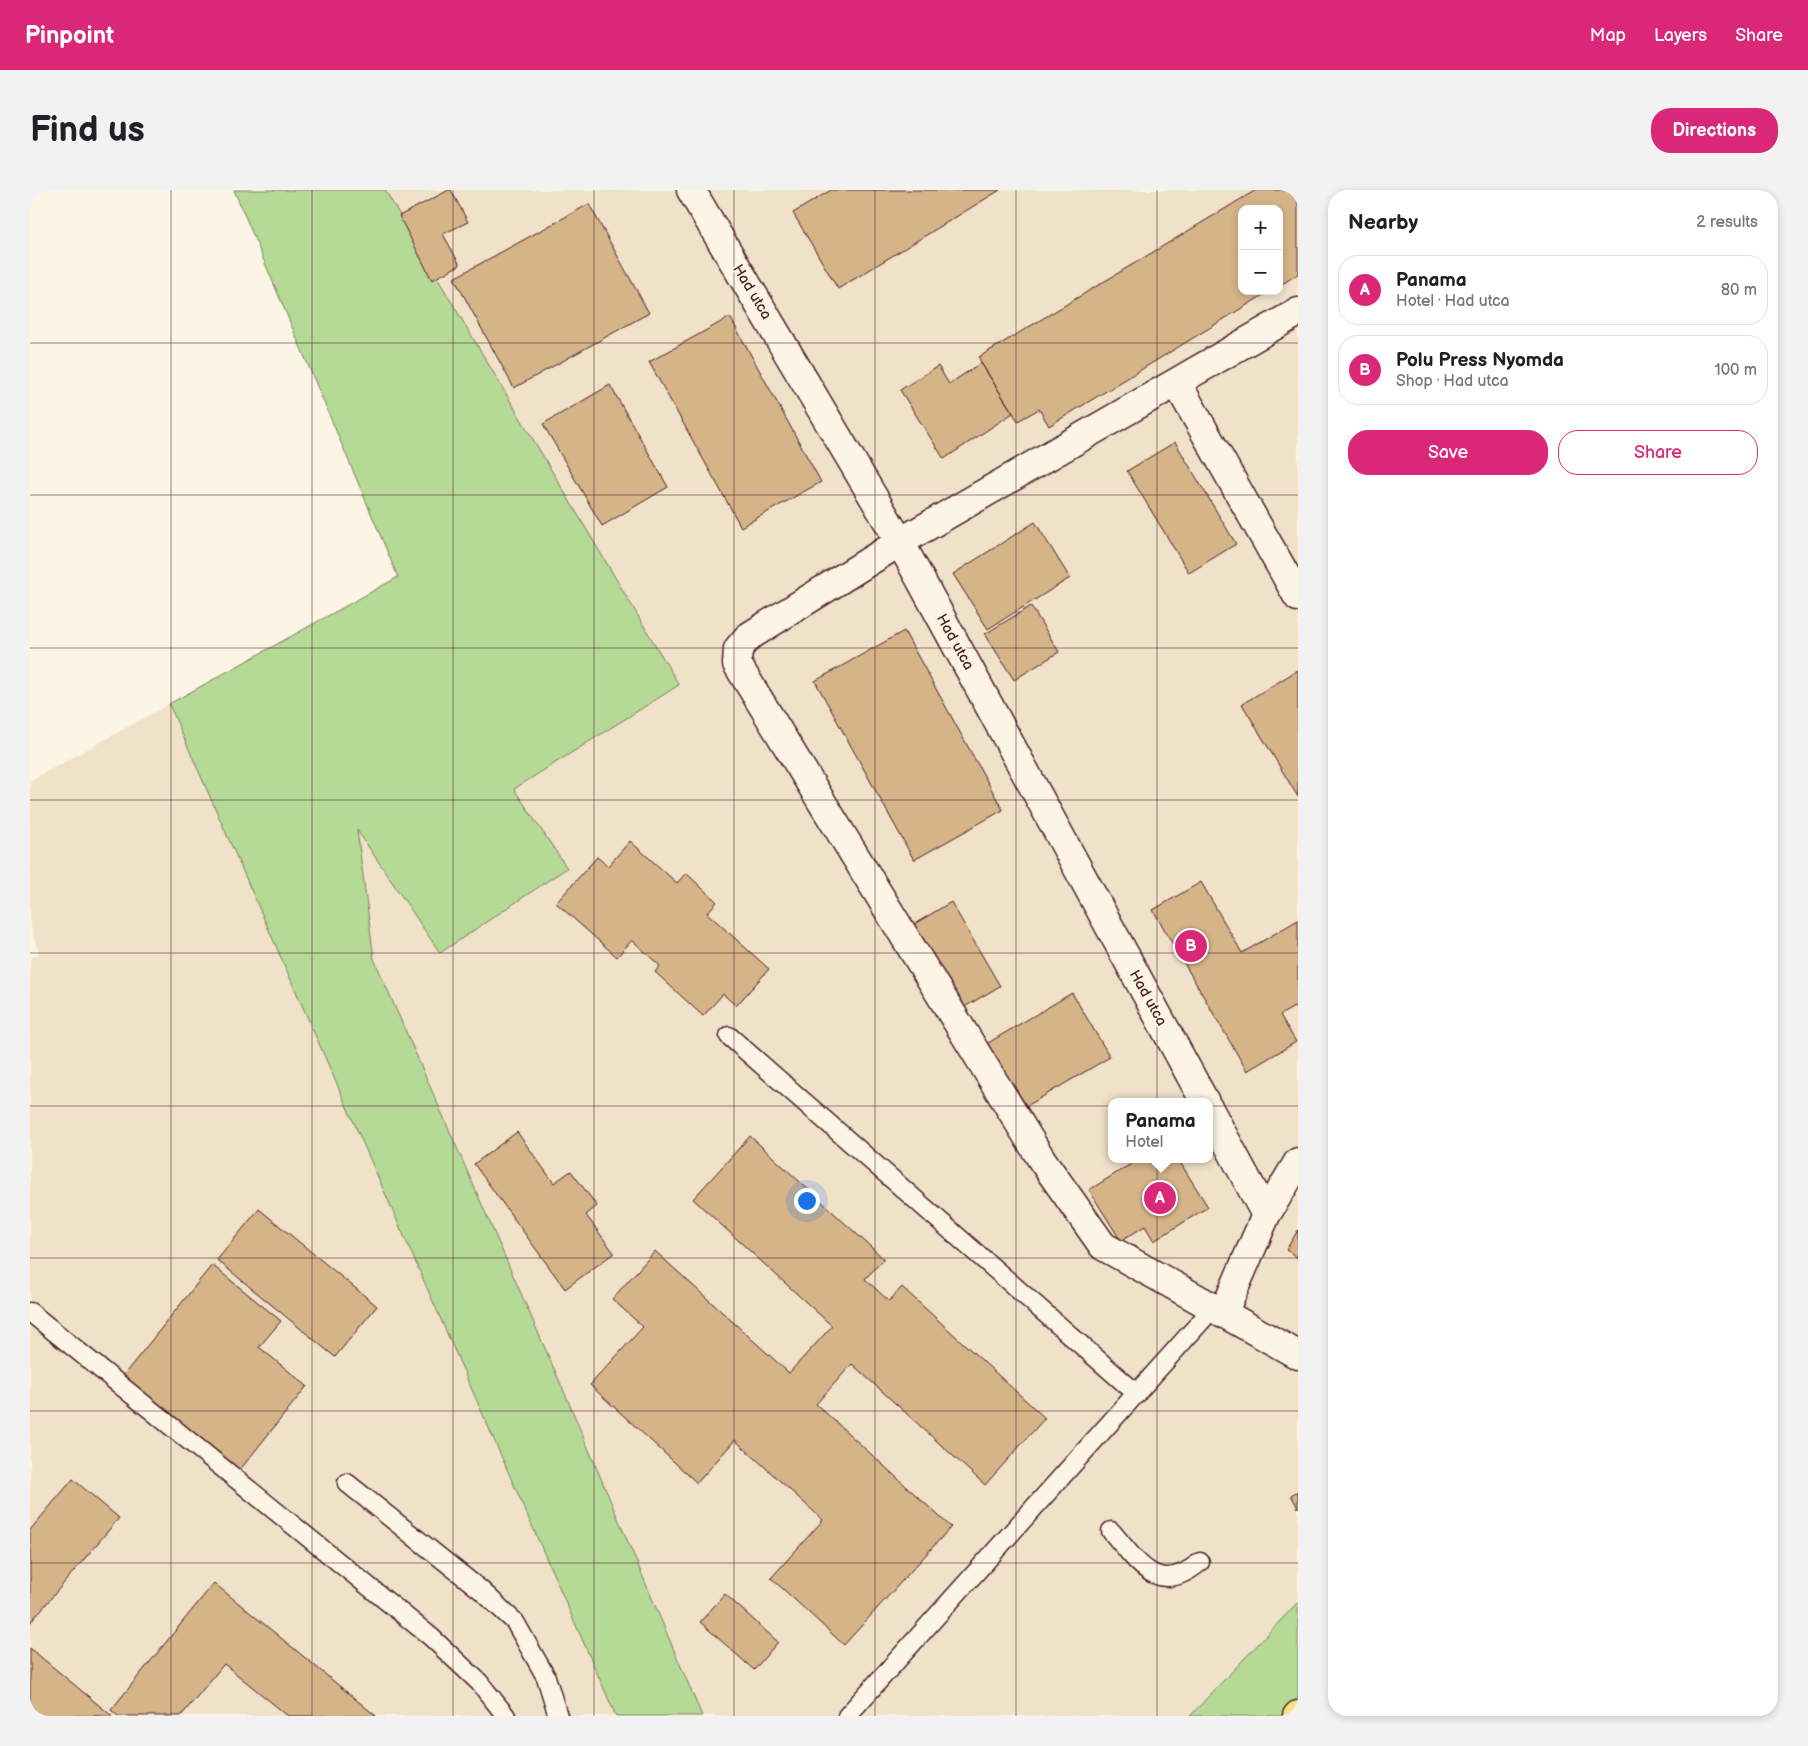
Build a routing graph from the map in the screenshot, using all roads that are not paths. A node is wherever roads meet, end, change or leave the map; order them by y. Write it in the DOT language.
graph roads {
  1 [pos="691,190"];
  2 [pos="1298,312"];
  3 [pos="1177,383"];
  4 [pos="900,542"];
  5 [pos="1298,597"];
  6 [pos="728,1036"];
  7 [pos="1203,1098"];
  8 [pos="1213,1116"];
  9 [pos="1298,1162"];
  10 [pos="1266,1215"];
  11 [pos="1218,1311"];
  12 [pos="30,1312"];
  13 [pos="1298,1355"];
  14 [pos="1137,1394"];
  15 [pos="347,1482"];
  16 [pos="1111,1531"];
  17 [pos="1200,1562"];
  18 [pos="506,1716"];
  19 [pos="558,1716"];
  20 [pos="847,1716"];
  1 -- 4 [label="street, Had utca"];
  2 -- 3 [label="street"];
  3 -- 4 [label="street"];
  3 -- 5 [label="street"];
  4 -- 7 [label="street, Had utca"];
  4 -- 11 [label="street"];
  6 -- 14 [label="lane"];
  8 -- 10 [label="street"];
  9 -- 10 [label="street"];
  10 -- 11 [label="street"];
  11 -- 13 [label="street"];
  11 -- 14 [label="lane"];
  12 -- 18 [label="lane"];
  14 -- 20 [label="lane"];
  15 -- 19 [label="lane"];
  16 -- 17 [label="lane"];
}
